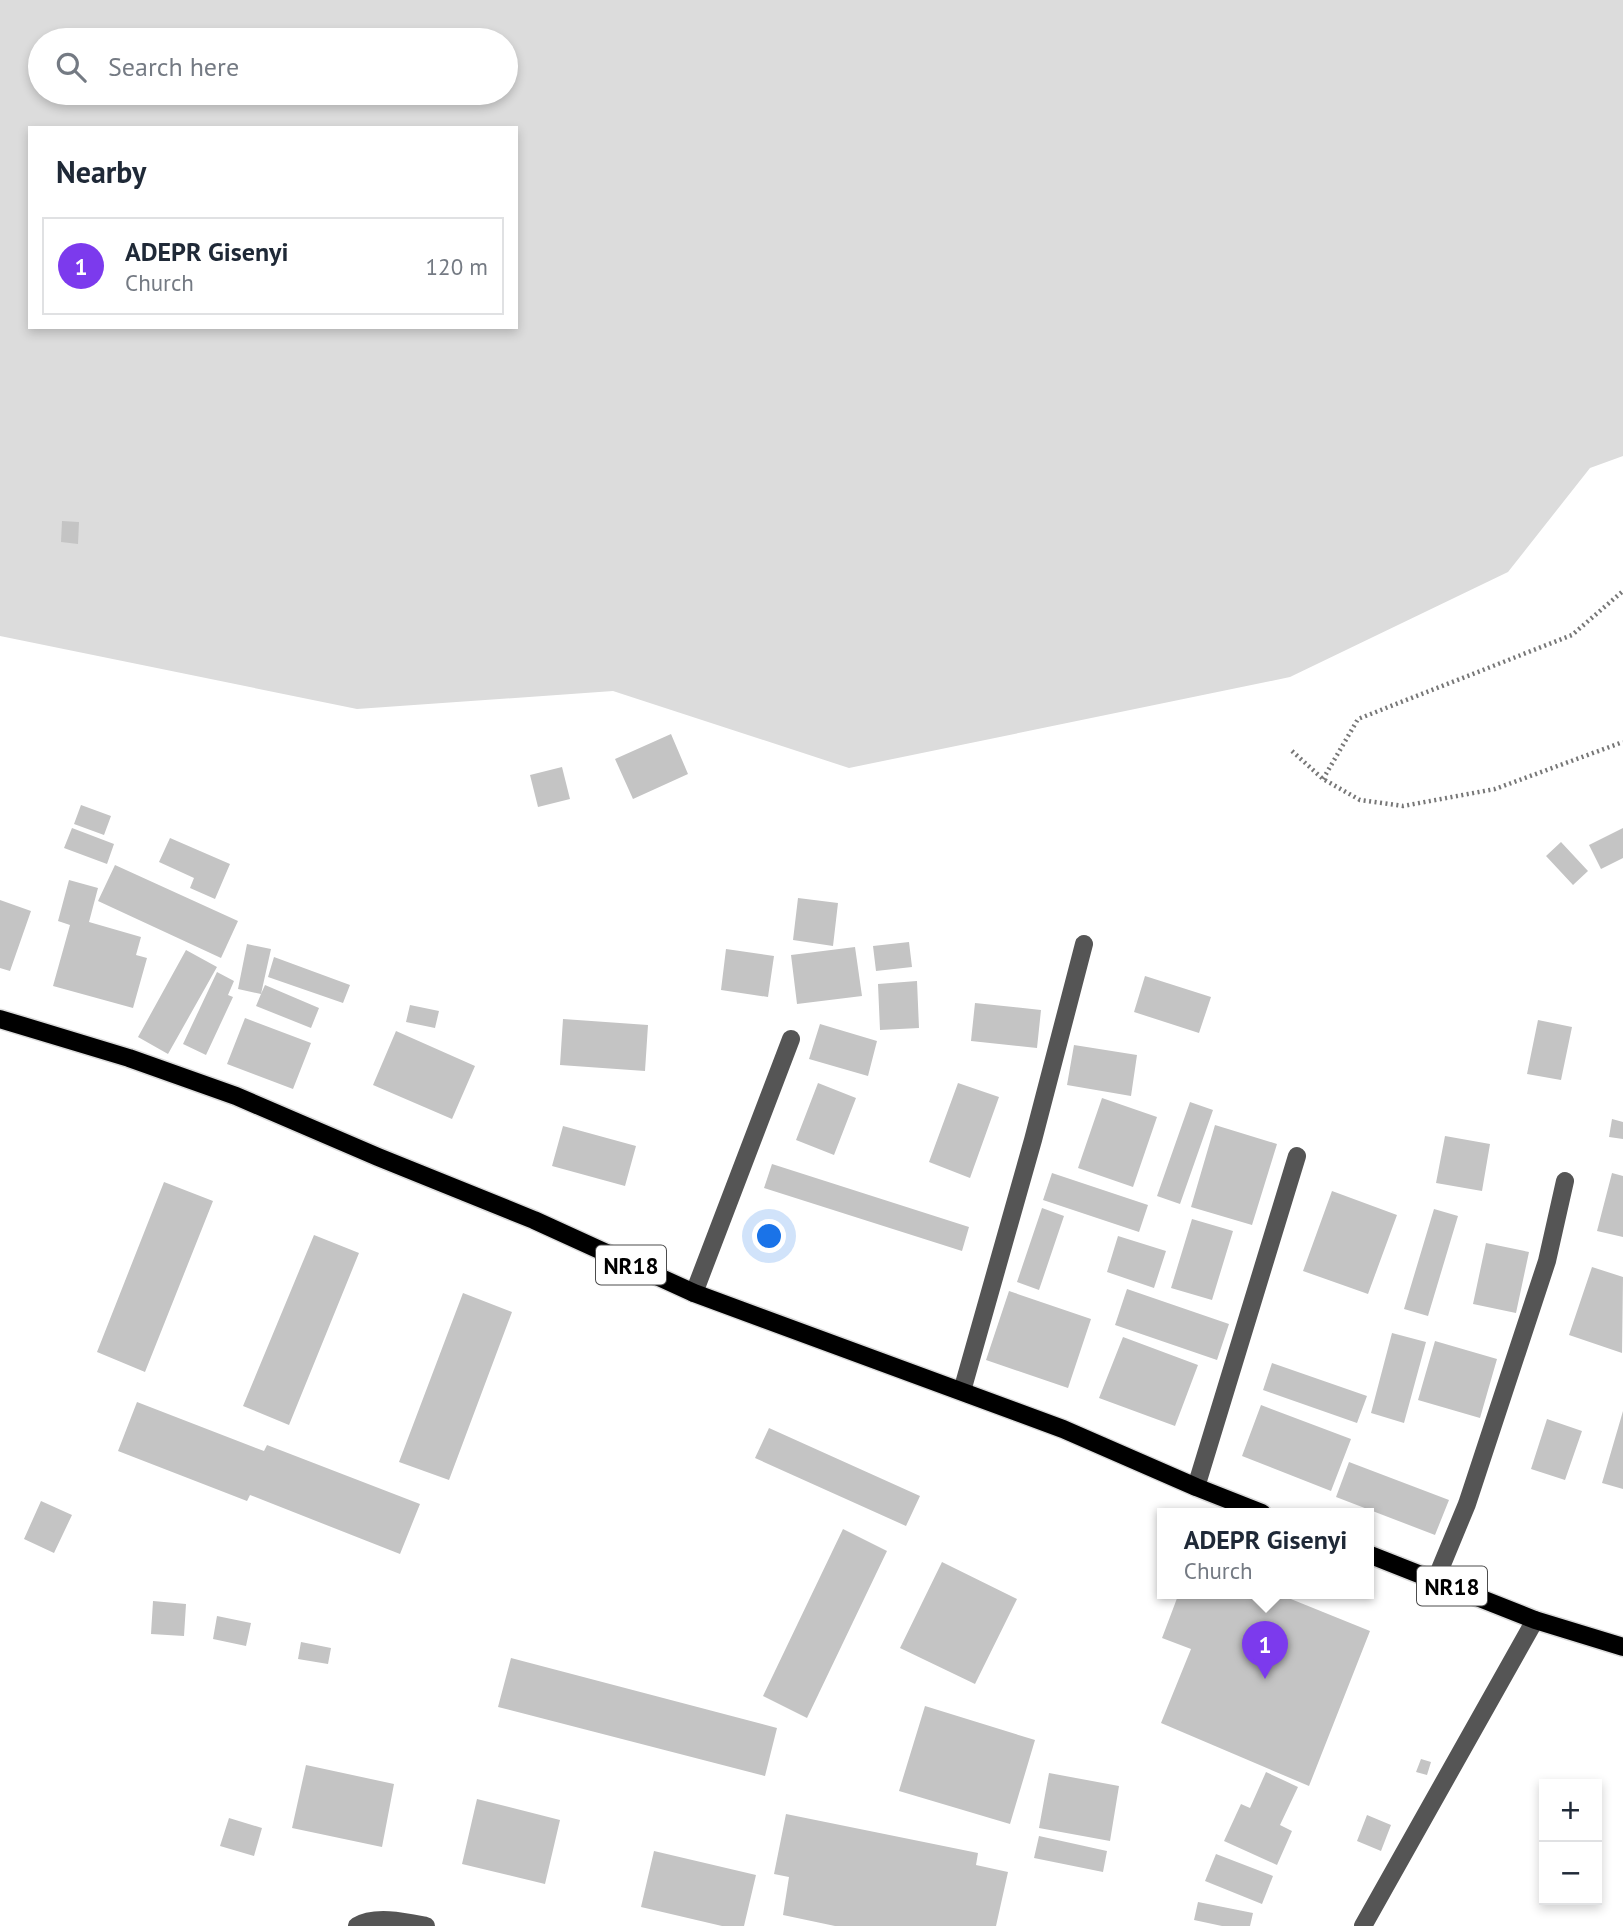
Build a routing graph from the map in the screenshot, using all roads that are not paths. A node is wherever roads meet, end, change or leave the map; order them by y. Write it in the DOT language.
graph roads {
  1 [pos="1084,944"];
  2 [pos="0,1019"];
  3 [pos="791,1039"];
  4 [pos="1297,1156"];
  5 [pos="1565,1181"];
  6 [pos="694,1293"];
  7 [pos="962,1391"];
  8 [pos="1196,1487"];
  9 [pos="1249,1508"];
  10 [pos="1374,1556"];
  11 [pos="1436,1579"];
  12 [pos="1535,1620"];
  13 [pos="1623,1647"];
  14 [pos="357,1926"];
  15 [pos="426,1926"];
  16 [pos="1363,1926"];
  1 -- 7 [label="street"];
  2 -- 6 [label="main road, NR18"];
  3 -- 6 [label="street"];
  4 -- 8 [label="street"];
  5 -- 11 [label="street"];
  6 -- 7 [label="main road, NR18"];
  7 -- 8 [label="main road, NR18"];
  8 -- 9 [label="main road, NR18"];
  10 -- 11 [label="main road, NR18"];
  11 -- 12 [label="main road, NR18"];
  12 -- 13 [label="main road, NR18"];
  12 -- 16 [label="street"];
  14 -- 15 [label="street"];
}
